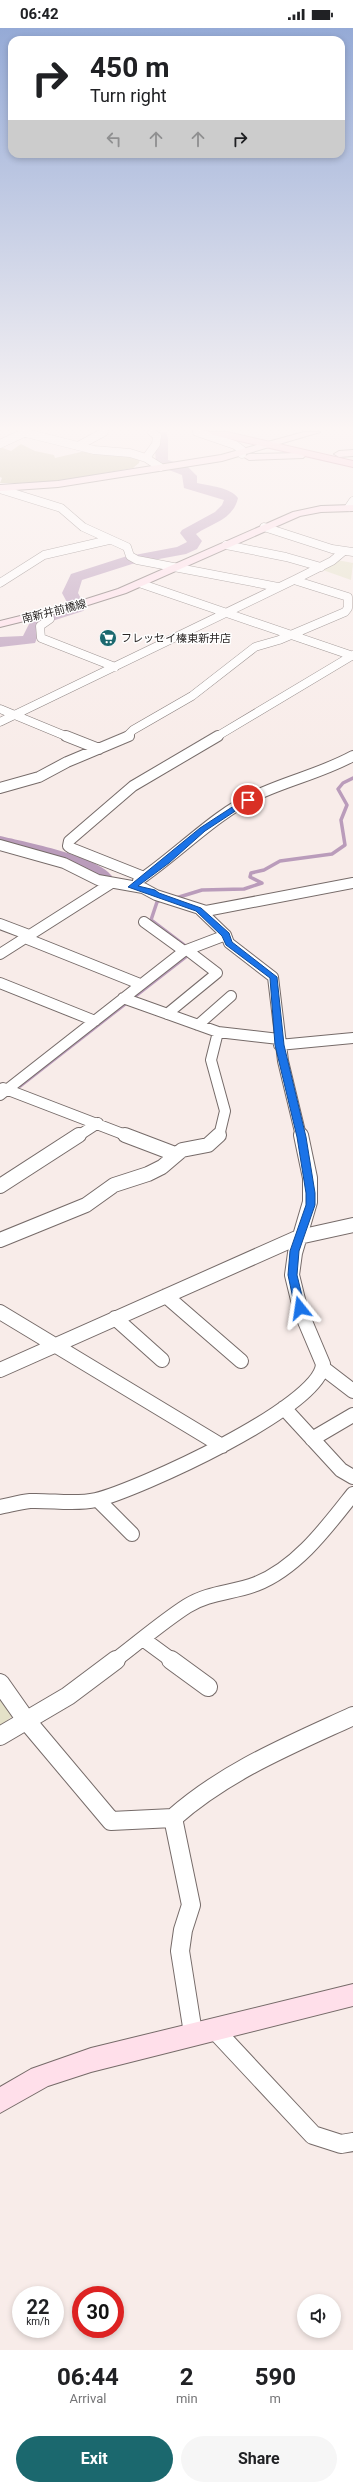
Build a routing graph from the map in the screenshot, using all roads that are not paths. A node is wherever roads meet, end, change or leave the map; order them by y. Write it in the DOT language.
graph roads {
  1 [pos="107,540"];
  2 [pos="109,540"];
  3 [pos="236,540"];
  4 [pos="309,540"];
  5 [pos="226,545"];
  6 [pos="344,551"];
  7 [pos="353,552"];
  8 [pos="321,567"];
  9 [pos="174,569"];
  10 [pos="294,580"];
  11 [pos="0,584"];
  12 [pos="142,584"];
  13 [pos="278,588"];
  14 [pos="351,597"];
  15 [pos="225,613"];
  16 [pos="40,614"];
  17 [pos="0,624"];
  18 [pos="289,635"];
  19 [pos="352,656"];
  20 [pos="115,667"];
  21 [pos="0,709"];
  22 [pos="15,715"];
  23 [pos="0,722"];
  24 [pos="99,749"];
  25 [pos="353,756"];
  26 [pos="0,788"];
  27 [pos="3,848"];
  28 [pos="144,877"];
  29 [pos="353,882"];
  30 [pos="110,884"];
  31 [pos="132,887"];
  32 [pos="199,909"];
  33 [pos="144,922"];
  34 [pos="0,924"];
  35 [pos="226,935"];
  36 [pos="27,937"];
  37 [pos="185,950"];
  38 [pos="0,954"];
  39 [pos="0,983"];
  40 [pos="140,984"];
  41 [pos="231,996"];
  42 [pos="123,998"];
  43 [pos="167,1014"];
  44 [pos="95,1021"];
  45 [pos="198,1025"];
  46 [pos="218,1032"];
  47 [pos="353,1038"];
  48 [pos="279,1042"];
  49 [pos="3,1091"];
  50 [pos="98,1123"];
  51 [pos="175,1154"];
  52 [pos="0,1186"];
  53 [pos="353,1225"];
  54 [pos="299,1236"];
  55 [pos="0,1240"];
  56 [pos="166,1296"];
  57 [pos="0,1312"];
  58 [pos="115,1318"];
  59 [pos="56,1344"];
  60 [pos="162,1360"];
  61 [pos="241,1361"];
  62 [pos="323,1368"];
  63 [pos="0,1370"];
  64 [pos="353,1391"];
  65 [pos="284,1408"];
  66 [pos="353,1415"];
  67 [pos="312,1438"];
  68 [pos="222,1446"];
  69 [pos="353,1477"];
  70 [pos="353,1494"];
  71 [pos="98,1500"];
  72 [pos="0,1507"];
  73 [pos="132,1534"];
  74 [pos="144,1639"];
  75 [pos="0,1683"];
  76 [pos="208,1687"];
  77 [pos="353,1716"];
  78 [pos="26,1720"];
  79 [pos="0,1736"];
  80 [pos="173,1818"];
  81 [pos="353,1995"];
  82 [pos="203,2031"];
  83 [pos="6,2093"];
  84 [pos="353,2142"];
  1 -- 11 [label="street"];
  2 -- 9 [label="street"];
  3 -- 5 [label="main road, 南新井前橋線"];
  4 -- 6 [label="street"];
  5 -- 8 [label="street"];
  5 -- 9 [label="main road, 南新井前橋線"];
  6 -- 7 [label="street"];
  6 -- 8 [label="street"];
  8 -- 10 [label="street"];
  9 -- 12 [label="main road, 南新井前橋線"];
  9 -- 13 [label="street"];
  10 -- 13 [label="street"];
  10 -- 14 [label="street"];
  12 -- 15 [label="street"];
  12 -- 16 [label="main road, 南新井前橋線"];
  13 -- 15 [label="street"];
  14 -- 18 [label="street"];
  15 -- 18 [label="street"];
  15 -- 20 [label="street"];
  16 -- 17 [label="main road, 南新井前橋線"];
  16 -- 20 [label="street"];
  18 -- 19 [label="street"];
  18 -- 24 [label="street"];
  19 -- 28 [label="street"];
  20 -- 22 [label="street"];
  21 -- 22 [label="street"];
  22 -- 23 [label="street"];
  22 -- 24 [label="street"];
  24 -- 26 [label="street"];
  25 -- 28 [label="street"];
  27 -- 30 [label="street"];
  28 -- 31 [label="street"];
  29 -- 32 [label="street"];
  30 -- 31 [label="street"];
  30 -- 36 [label="street"];
  31 -- 32 [label="street"];
  32 -- 35 [label="street"];
  33 -- 37 [label="street"];
  34 -- 36 [label="street"];
  35 -- 37 [label="street"];
  35 -- 48 [label="street"];
  36 -- 38 [label="street"];
  36 -- 40 [label="street"];
  37 -- 40 [label="street"];
  37 -- 43 [label="street"];
  39 -- 44 [label="street"];
  40 -- 42 [label="street"];
  41 -- 45 [label="street"];
  42 -- 43 [label="street"];
  42 -- 44 [label="street"];
  43 -- 45 [label="street"];
  44 -- 49 [label="street"];
  45 -- 46 [label="street"];
  46 -- 48 [label="street"];
  46 -- 51 [label="street"];
  47 -- 48 [label="street"];
  48 -- 54 [label="street"];
  49 -- 50 [label="street"];
  50 -- 51 [label="street"];
  50 -- 52 [label="street"];
  51 -- 55 [label="street"];
  53 -- 54 [label="street"];
  54 -- 56 [label="street"];
  54 -- 62 [label="street"];
  56 -- 58 [label="street"];
  56 -- 61 [label="street"];
  57 -- 59 [label="street"];
  58 -- 59 [label="street"];
  58 -- 60 [label="street"];
  59 -- 63 [label="street"];
  59 -- 68 [label="street"];
  62 -- 64 [label="street"];
  62 -- 65 [label="street"];
  65 -- 67 [label="street"];
  65 -- 68 [label="street"];
  66 -- 67 [label="street"];
  67 -- 69 [label="street"];
  68 -- 71 [label="street"];
  70 -- 74 [label="street"];
  71 -- 72 [label="street"];
  71 -- 73 [label="street"];
  74 -- 76 [label="street"];
  74 -- 78 [label="street"];
  75 -- 78 [label="street"];
  77 -- 80 [label="street"];
  78 -- 79 [label="street"];
  78 -- 80 [label="street"];
  80 -- 82 [label="street"];
  81 -- 82 [label="main road"];
  82 -- 83 [label="main road"];
  82 -- 84 [label="street"];
}
